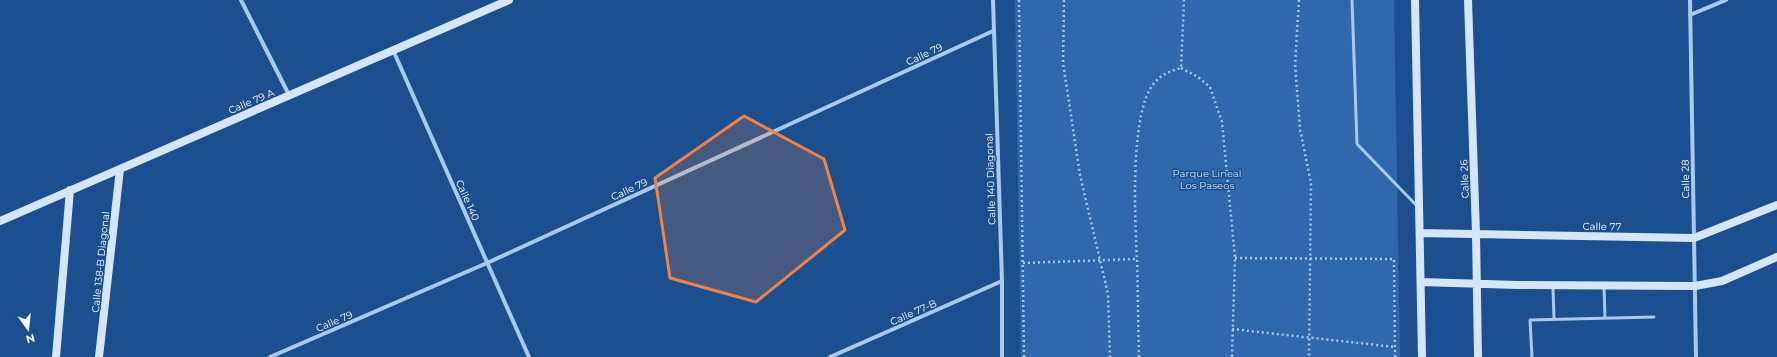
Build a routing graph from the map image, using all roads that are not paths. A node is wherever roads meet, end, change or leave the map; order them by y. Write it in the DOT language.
graph roads {
  1 [pos="241,0"];
  2 [pos="509,0"];
  3 [pos="993,0"];
  4 [pos="1352,0"];
  5 [pos="1414,0"];
  6 [pos="1468,0"];
  7 [pos="1690,0"];
  8 [pos="1726,0"];
  9 [pos="1690,15"];
  10 [pos="993,31"];
  11 [pos="393,50"];
  12 [pos="289,95"];
  13 [pos="120,169"];
  14 [pos="70,190"];
  15 [pos="1777,205"];
  16 [pos="1419,208"];
  17 [pos="0,221"];
  18 [pos="1420,233"];
  19 [pos="1476,233"];
  20 [pos="1694,238"];
  21 [pos="1777,257"];
  22 [pos="487,263"];
  23 [pos="1002,282"];
  24 [pos="1421,282"];
  25 [pos="1476,284"];
  26 [pos="1553,285"];
  27 [pos="1604,285"];
  28 [pos="1695,286"];
  29 [pos="1654,317"];
  30 [pos="1605,318"];
  31 [pos="1554,319"];
  32 [pos="56,357"];
  33 [pos="99,357"];
  34 [pos="270,357"];
  35 [pos="529,357"];
  36 [pos="830,357"];
  37 [pos="1002,357"];
  38 [pos="1422,357"];
  39 [pos="1478,357"];
  40 [pos="1532,357"];
  41 [pos="1696,357"];
  1 -- 12 [label="street"];
  2 -- 11 [label="street, Calle 79 A"];
  3 -- 10 [label="street, Calle 140 Diagonal"];
  4 -- 16 [label="lane"];
  5 -- 16 [label="street"];
  6 -- 19 [label="street, Calle 26"];
  7 -- 9 [label="street, Calle 28"];
  8 -- 9 [label="street"];
  9 -- 20 [label="street, Calle 28"];
  10 -- 22 [label="street, Calle 79"];
  10 -- 23 [label="street, Calle 140 Diagonal"];
  11 -- 12 [label="street, Calle 79 A"];
  11 -- 22 [label="street, Calle 140"];
  12 -- 13 [label="street, Calle 79 A"];
  13 -- 14 [label="street, Calle 79 A"];
  13 -- 33 [label="street, Calle 138-B Diagonal"];
  14 -- 17 [label="street, Calle 79 A"];
  14 -- 32 [label="street"];
  15 -- 20 [label="street, Calle 77"];
  16 -- 18 [label="street"];
  18 -- 19 [label="street, Calle 77"];
  18 -- 24 [label="street"];
  19 -- 20 [label="street, Calle 77"];
  19 -- 25 [label="street, Calle 26"];
  20 -- 28 [label="street, Calle 28"];
  21 -- 28 [label="street"];
  22 -- 34 [label="street, Calle 79"];
  22 -- 35 [label="street, Calle 140"];
  23 -- 36 [label="street, Calle 77-B"];
  23 -- 37 [label="street, Calle 140 Diagonal"];
  24 -- 25 [label="street"];
  24 -- 38 [label="street"];
  25 -- 26 [label="street"];
  25 -- 39 [label="street, Calle 26"];
  26 -- 27 [label="street"];
  26 -- 31 [label="lane"];
  27 -- 28 [label="street"];
  27 -- 30 [label="lane"];
  28 -- 41 [label="street, Calle 28"];
  29 -- 30 [label="lane"];
  30 -- 31 [label="lane"];
  31 -- 40 [label="lane"];
}
